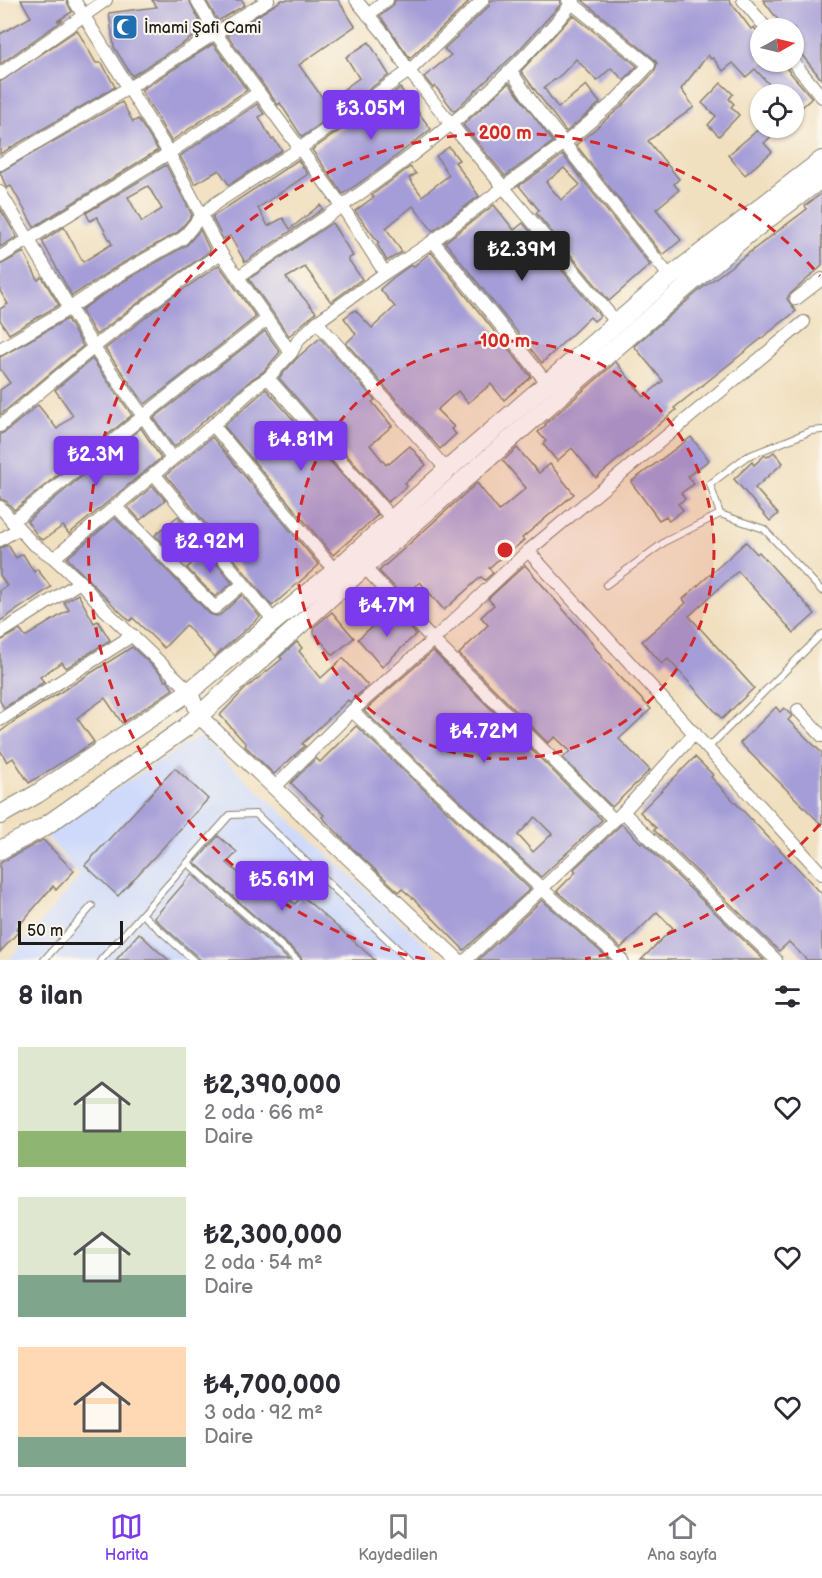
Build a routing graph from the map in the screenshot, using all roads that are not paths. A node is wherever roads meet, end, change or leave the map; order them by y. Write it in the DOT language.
graph roads {
  1 [pos="75,0"];
  2 [pos="106,0"];
  3 [pos="197,0"];
  4 [pos="268,0"];
  5 [pos="356,0"];
  6 [pos="387,0"];
  7 [pos="483,0"];
  8 [pos="743,0"];
  9 [pos="571,1"];
  10 [pos="83,15"];
  11 [pos="368,15"];
  12 [pos="758,18"];
  13 [pos="216,34"];
  14 [pos="409,71"];
  15 [pos="511,71"];
  16 [pos="801,72"];
  17 [pos="0,74"];
  18 [pos="130,87"];
  19 [pos="258,93"];
  20 [pos="822,97"];
  21 [pos="451,124"];
  22 [pos="565,143"];
  23 [pos="299,149"];
  24 [pos="169,153"];
  25 [pos="822,160"];
  26 [pos="0,165"];
  27 [pos="822,178"];
  28 [pos="504,187"];
  29 [pos="0,192"];
  30 [pos="342,206"];
  31 [pos="202,214"];
  32 [pos="30,240"];
  33 [pos="433,241"];
  34 [pos="221,253"];
  35 [pos="0,257"];
  36 [pos="385,273"];
  37 [pos="238,276"];
  38 [pos="670,277"];
  39 [pos="822,279"];
  40 [pos="796,299"];
  41 [pos="70,308"];
  42 [pos="266,320"];
  43 [pos="317,322"];
  44 [pos="804,322"];
  45 [pos="617,323"];
  46 [pos="94,348"];
  47 [pos="0,349"];
  48 [pos="291,352"];
  49 [pos="268,378"];
  50 [pos="547,383"];
  51 [pos="144,416"];
  52 [pos="213,425"];
  53 [pos="0,426"];
  54 [pos="822,430"];
  55 [pos="172,459"];
  56 [pos="447,470"];
  57 [pos="155,475"];
  58 [pos="0,507"];
  59 [pos="116,507"];
  60 [pos="720,514"];
  61 [pos="393,520"];
  62 [pos="15,526"];
  63 [pos="0,540"];
  64 [pos="528,551"];
  65 [pos="54,558"];
  66 [pos="364,567"];
  67 [pos="335,571"];
  68 [pos="80,582"];
  69 [pos="243,584"];
  70 [pos="606,585"];
  71 [pos="822,591"];
  72 [pos="274,621"];
  73 [pos="0,633"];
  74 [pos="822,634"];
  75 [pos="133,635"];
  76 [pos="433,640"];
  77 [pos="190,691"];
  78 [pos="798,710"];
  79 [pos="352,711"];
  80 [pos="199,716"];
  81 [pos="0,720"];
  82 [pos="695,733"];
  83 [pos="822,736"];
  84 [pos="708,747"];
  85 [pos="274,788"];
  86 [pos="0,815"];
  87 [pos="618,816"];
  88 [pos="0,850"];
  89 [pos="188,862"];
  90 [pos="822,874"];
  91 [pos="541,888"];
  92 [pos="92,906"];
  93 [pos="142,914"];
  94 [pos="44,960"];
  95 [pos="101,960"];
  96 [pos="193,960"];
  97 [pos="297,960"];
  98 [pos="409,960"];
  99 [pos="457,960"];
  100 [pos="466,960"];
  101 [pos="622,960"];
  102 [pos="776,960"];
  1 -- 10 [label="street"];
  2 -- 10 [label="street"];
  3 -- 13 [label="street"];
  4 -- 13 [label="street"];
  5 -- 11 [label="street"];
  6 -- 11 [label="street"];
  7 -- 14 [label="street"];
  8 -- 12 [label="street"];
  9 -- 15 [label="street"];
  9 -- 22 [label="street"];
  10 -- 17 [label="street"];
  10 -- 18 [label="street"];
  11 -- 14 [label="street"];
  13 -- 18 [label="street"];
  13 -- 19 [label="street"];
  14 -- 21 [label="street"];
  14 -- 23 [label="street"];
  15 -- 21 [label="street"];
  15 -- 22 [label="street"];
  16 -- 20 [label="street"];
  18 -- 24 [label="street"];
  18 -- 26 [label="street"];
  19 -- 23 [label="street"];
  19 -- 24 [label="street"];
  21 -- 28 [label="street"];
  21 -- 30 [label="street"];
  22 -- 28 [label="street"];
  22 -- 38 [label="street"];
  23 -- 30 [label="street"];
  23 -- 31 [label="street"];
  24 -- 31 [label="street"];
  24 -- 32 [label="street"];
  25 -- 38 [label="main road"];
  27 -- 66 [label="main road"];
  28 -- 33 [label="street"];
  28 -- 45 [label="street"];
  29 -- 32 [label="street"];
  30 -- 36 [label="street"];
  30 -- 37 [label="street"];
  31 -- 34 [label="street"];
  31 -- 41 [label="street"];
  32 -- 35 [label="street"];
  32 -- 41 [label="street"];
  33 -- 36 [label="street"];
  33 -- 50 [label="street"];
  34 -- 37 [label="street"];
  34 -- 46 [label="street"];
  36 -- 43 [label="street"];
  37 -- 42 [label="street"];
  38 -- 45 [label="main road"];
  39 -- 40 [label="street"];
  41 -- 46 [label="street"];
  41 -- 47 [label="street"];
  42 -- 48 [label="street"];
  42 -- 51 [label="street"];
  43 -- 48 [label="street"];
  43 -- 56 [label="street"];
  44 -- 64 [label="street"];
  45 -- 50 [label="main road"];
  46 -- 51 [label="street"];
  46 -- 53 [label="street"];
  48 -- 49 [label="street"];
  49 -- 52 [label="street"];
  49 -- 61 [label="street"];
  50 -- 56 [label="main road"];
  51 -- 55 [label="street"];
  51 -- 62 [label="street"];
  52 -- 55 [label="street"];
  52 -- 67 [label="street"];
  54 -- 60 [label="lane"];
  55 -- 57 [label="street"];
  56 -- 61 [label="main road"];
  57 -- 59 [label="street"];
  57 -- 69 [label="street"];
  58 -- 62 [label="street"];
  59 -- 65 [label="street"];
  59 -- 69 [label="street"];
  60 -- 70 [label="lane"];
  60 -- 71 [label="lane"];
  61 -- 67 [label="main road"];
  62 -- 63 [label="street"];
  62 -- 65 [label="street"];
  64 -- 76 [label="street"];
  64 -- 82 [label="street"];
  65 -- 68 [label="street"];
  66 -- 76 [label="street"];
  66 -- 80 [label="main road"];
  67 -- 72 [label="main road"];
  68 -- 73 [label="street"];
  68 -- 75 [label="street"];
  69 -- 72 [label="street"];
  72 -- 77 [label="main road"];
  74 -- 84 [label="lane"];
  75 -- 77 [label="street"];
  75 -- 81 [label="street"];
  76 -- 79 [label="street"];
  76 -- 87 [label="street"];
  77 -- 80 [label="street"];
  77 -- 86 [label="main road"];
  78 -- 83 [label="street"];
  79 -- 85 [label="street"];
  79 -- 91 [label="street"];
  80 -- 85 [label="street"];
  80 -- 88 [label="main road"];
  82 -- 84 [label="street"];
  82 -- 87 [label="street"];
  84 -- 90 [label="street"];
  85 -- 99 [label="street"];
  87 -- 91 [label="street"];
  87 -- 102 [label="street"];
  89 -- 93 [label="lane"];
  89 -- 97 [label="lane"];
  89 -- 98 [label="lane"];
  91 -- 100 [label="street"];
  91 -- 101 [label="street"];
  92 -- 94 [label="lane"];
  93 -- 95 [label="lane"];
  93 -- 96 [label="lane"];
}
